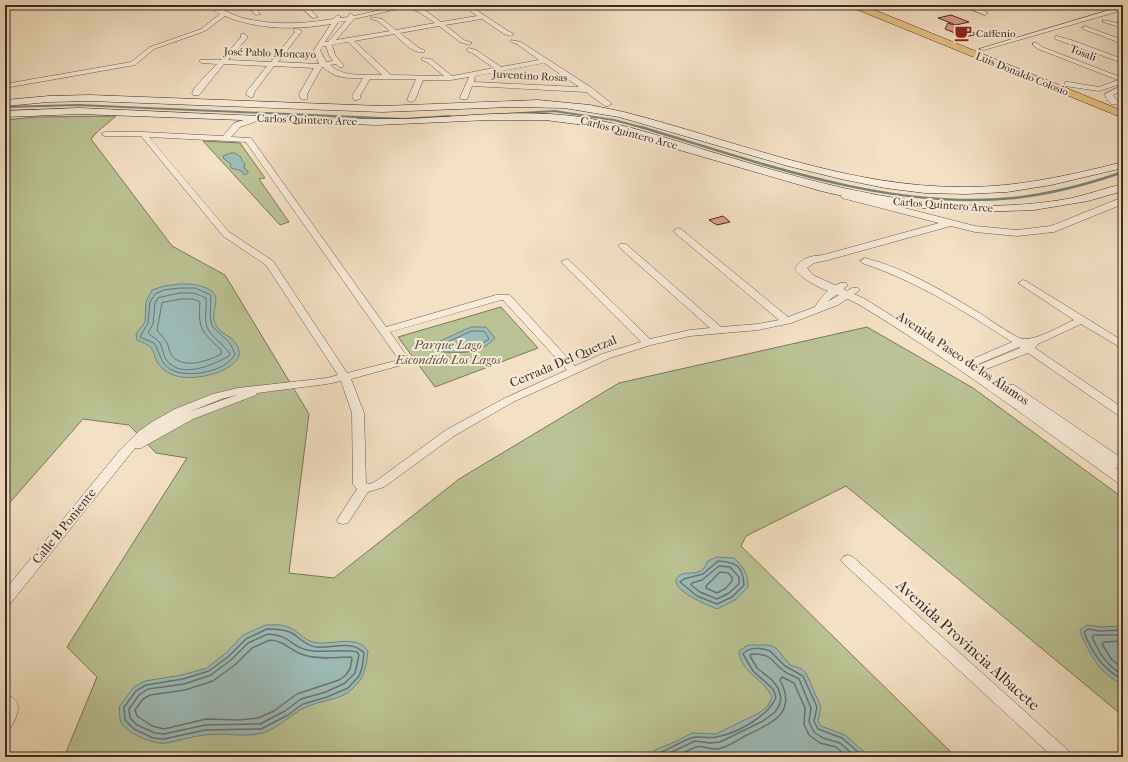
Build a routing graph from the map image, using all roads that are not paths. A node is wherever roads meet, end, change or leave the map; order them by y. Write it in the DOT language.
graph roads {
  1 [pos="208,5"];
  2 [pos="220,5"];
  3 [pos="251,5"];
  4 [pos="301,5"];
  5 [pos="398,5"];
  6 [pos="465,5"];
  7 [pos="854,5"];
  8 [pos="873,5"];
  9 [pos="963,5"];
  10 [pos="990,5"];
  11 [pos="414,7"];
  12 [pos="1123,8"];
  13 [pos="974,9"];
  14 [pos="985,13"];
  15 [pos="224,14"];
  16 [pos="258,14"];
  17 [pos="351,16"];
  18 [pos="315,17"];
  19 [pos="484,17"];
  20 [pos="372,18"];
  21 [pos="338,19"];
  22 [pos="1105,21"];
  23 [pos="441,25"];
  24 [pos="1123,26"];
  25 [pos="1086,28"];
  26 [pos="296,30"];
  27 [pos="396,33"];
  28 [pos="243,35"];
  29 [pos="1057,38"];
  30 [pos="350,41"];
  31 [pos="1123,42"];
  32 [pos="329,44"];
  33 [pos="1035,44"];
  34 [pos="319,46"];
  35 [pos="987,48"];
  36 [pos="422,52"];
  37 [pos="424,60"];
  38 [pos="202,61"];
  39 [pos="546,61"];
  40 [pos="1123,61"];
  41 [pos="222,62"];
  42 [pos="336,62"];
  43 [pos="272,64"];
  44 [pos="1019,64"];
  45 [pos="323,65"];
  46 [pos="1002,66"];
  47 [pos="501,70"];
  48 [pos="352,75"];
  49 [pos="473,75"];
  50 [pos="368,76"];
  51 [pos="388,76"];
  52 [pos="420,77"];
  53 [pos="451,78"];
  54 [pos="1123,81"];
  55 [pos="469,84"];
  56 [pos="1068,84"];
  57 [pos="5,86"];
  58 [pos="1123,87"];
  59 [pos="589,90"];
  60 [pos="196,93"];
  61 [pos="250,95"];
  62 [pos="304,97"];
  63 [pos="464,97"];
  64 [pos="357,98"];
  65 [pos="411,100"];
  66 [pos="5,103"];
  67 [pos="608,104"];
  68 [pos="1118,104"];
  69 [pos="5,114"];
  70 [pos="1123,115"];
  71 [pos="226,116"];
  72 [pos="257,118"];
  73 [pos="224,128"];
  74 [pos="232,128"];
  75 [pos="105,134"];
  76 [pos="143,134"];
  77 [pos="221,137"];
  78 [pos="1123,166"];
  79 [pos="813,185"];
  80 [pos="1123,187"];
  81 [pos="1123,200"];
  82 [pos="910,204"];
  83 [pos="899,210"];
  84 [pos="951,223"];
  85 [pos="678,231"];
  86 [pos="623,246"];
  87 [pos="824,258"];
  88 [pos="865,261"];
  89 [pos="566,262"];
  90 [pos="1023,283"];
  91 [pos="846,290"];
  92 [pos="1082,320"];
  93 [pos="786,321"];
  94 [pos="718,330"];
  95 [pos="383,331"];
  96 [pos="648,343"];
  97 [pos="1028,344"];
  98 [pos="1123,346"];
  99 [pos="946,351"];
  100 [pos="976,365"];
  101 [pos="573,370"];
  102 [pos="345,378"];
  103 [pos="999,386"];
  104 [pos="1123,413"];
  105 [pos="1123,466"];
  106 [pos="1123,480"];
  107 [pos="364,488"];
  108 [pos="343,520"];
  109 [pos="848,560"];
  110 [pos="5,600"];
  111 [pos="5,700"];
  112 [pos="5,724"];
  113 [pos="1064,757"];
  1 -- 15 [label="street"];
  2 -- 21 [label="street"];
  3 -- 16 [label="street"];
  4 -- 18 [label="street"];
  5 -- 17 [label="street"];
  6 -- 19 [label="street"];
  7 -- 46 [label="main road, Luis Donaldo Colosio"];
  8 -- 35 [label="main road, Luis Donaldo Colosio"];
  9 -- 13 [label="street"];
  10 -- 13 [label="street"];
  11 -- 17 [label="street"];
  11 -- 23 [label="street"];
  12 -- 35 [label="street"];
  13 -- 14 [label="street"];
  15 -- 21 [label="street"];
  15 -- 57 [label="street"];
  17 -- 21 [label="street"];
  17 -- 32 [label="street"];
  19 -- 23 [label="street"];
  19 -- 39 [label="street"];
  20 -- 27 [label="street"];
  21 -- 34 [label="street"];
  22 -- 24 [label="street"];
  23 -- 27 [label="street"];
  23 -- 47 [label="street"];
  25 -- 31 [label="street"];
  26 -- 43 [label="street"];
  27 -- 30 [label="street"];
  27 -- 36 [label="street"];
  28 -- 41 [label="street"];
  29 -- 40 [label="street"];
  30 -- 32 [label="street"];
  30 -- 51 [label="street"];
  32 -- 34 [label="street"];
  32 -- 42 [label="street"];
  33 -- 54 [label="street, Tosali"];
  34 -- 45 [label="street"];
  35 -- 44 [label="main road, Luis Donaldo Colosio"];
  37 -- 53 [label="street"];
  38 -- 41 [label="street, José Pablo Moncayo"];
  39 -- 47 [label="street"];
  39 -- 59 [label="street"];
  41 -- 43 [label="street, José Pablo Moncayo"];
  41 -- 60 [label="street"];
  42 -- 45 [label="street, José Pablo Moncayo"];
  42 -- 48 [label="street"];
  43 -- 45 [label="street, José Pablo Moncayo"];
  43 -- 61 [label="street"];
  44 -- 46 [label="main road"];
  44 -- 56 [label="main road, Luis Donaldo Colosio"];
  45 -- 48 [label="street"];
  45 -- 62 [label="street"];
  46 -- 70 [label="main road, Luis Donaldo Colosio"];
  47 -- 49 [label="street"];
  48 -- 50 [label="street"];
  49 -- 53 [label="street"];
  49 -- 55 [label="street"];
  50 -- 51 [label="street"];
  50 -- 64 [label="street"];
  51 -- 52 [label="street"];
  52 -- 53 [label="street"];
  52 -- 65 [label="street"];
  54 -- 56 [label="street"];
  55 -- 59 [label="street, Juventino Rosas"];
  55 -- 63 [label="street"];
  56 -- 68 [label="main road, Luis Donaldo Colosio"];
  58 -- 68 [label="street"];
  59 -- 67 [label="street"];
  66 -- 78 [label="main road, Carlos Quintero Arce"];
  69 -- 71 [label="main road, Carlos Quintero Arce"];
  71 -- 72 [label="main road, Carlos Quintero Arce"];
  71 -- 73 [label="street"];
  72 -- 74 [label="street"];
  72 -- 79 [label="main road, Carlos Quintero Arce"];
  73 -- 74 [label="street"];
  73 -- 77 [label="street"];
  74 -- 77 [label="street"];
  75 -- 76 [label="street"];
  76 -- 77 [label="street"];
  76 -- 102 [label="street"];
  77 -- 95 [label="street"];
  79 -- 82 [label="main road, Carlos Quintero Arce"];
  79 -- 83 [label="street"];
  80 -- 82 [label="main road, Carlos Quintero Arce"];
  81 -- 84 [label="street"];
  82 -- 83 [label="main road"];
  83 -- 84 [label="street"];
  84 -- 87 [label="street"];
  85 -- 93 [label="street"];
  86 -- 94 [label="street"];
  87 -- 91 [label="street, Avenida Paseo de los Álamos"];
  87 -- 91 [label="street, Avenida Paseo de los Álamos"];
  88 -- 97 [label="street"];
  89 -- 96 [label="street"];
  90 -- 92 [label="street"];
  91 -- 93 [label="street, Cerrada Del Quetzal"];
  91 -- 99 [label="street, Avenida Paseo de los Álamos"];
  92 -- 97 [label="street"];
  92 -- 98 [label="street"];
  93 -- 94 [label="street, Cerrada Del Quetzal"];
  94 -- 96 [label="street, Cerrada Del Quetzal"];
  95 -- 101 [label="street"];
  95 -- 102 [label="street, Calle B Poniente"];
  96 -- 101 [label="street, Cerrada Del Quetzal"];
  97 -- 100 [label="street"];
  97 -- 104 [label="street"];
  99 -- 100 [label="street, Avenida Paseo de los Álamos"];
  99 -- 103 [label="street, Avenida Paseo de los Álamos"];
  100 -- 103 [label="street, Avenida Paseo de los Álamos"];
  101 -- 107 [label="street, Cerrada Del Quetzal"];
  102 -- 107 [label="street"];
  102 -- 110 [label="street, Calle B Poniente"];
  103 -- 105 [label="street, Avenida Paseo de los Álamos"];
  103 -- 106 [label="street, Avenida Paseo de los Álamos"];
  107 -- 108 [label="street"];
  109 -- 113 [label="street, Avenida Provincia Albacete"];
  111 -- 112 [label="street"];
}
